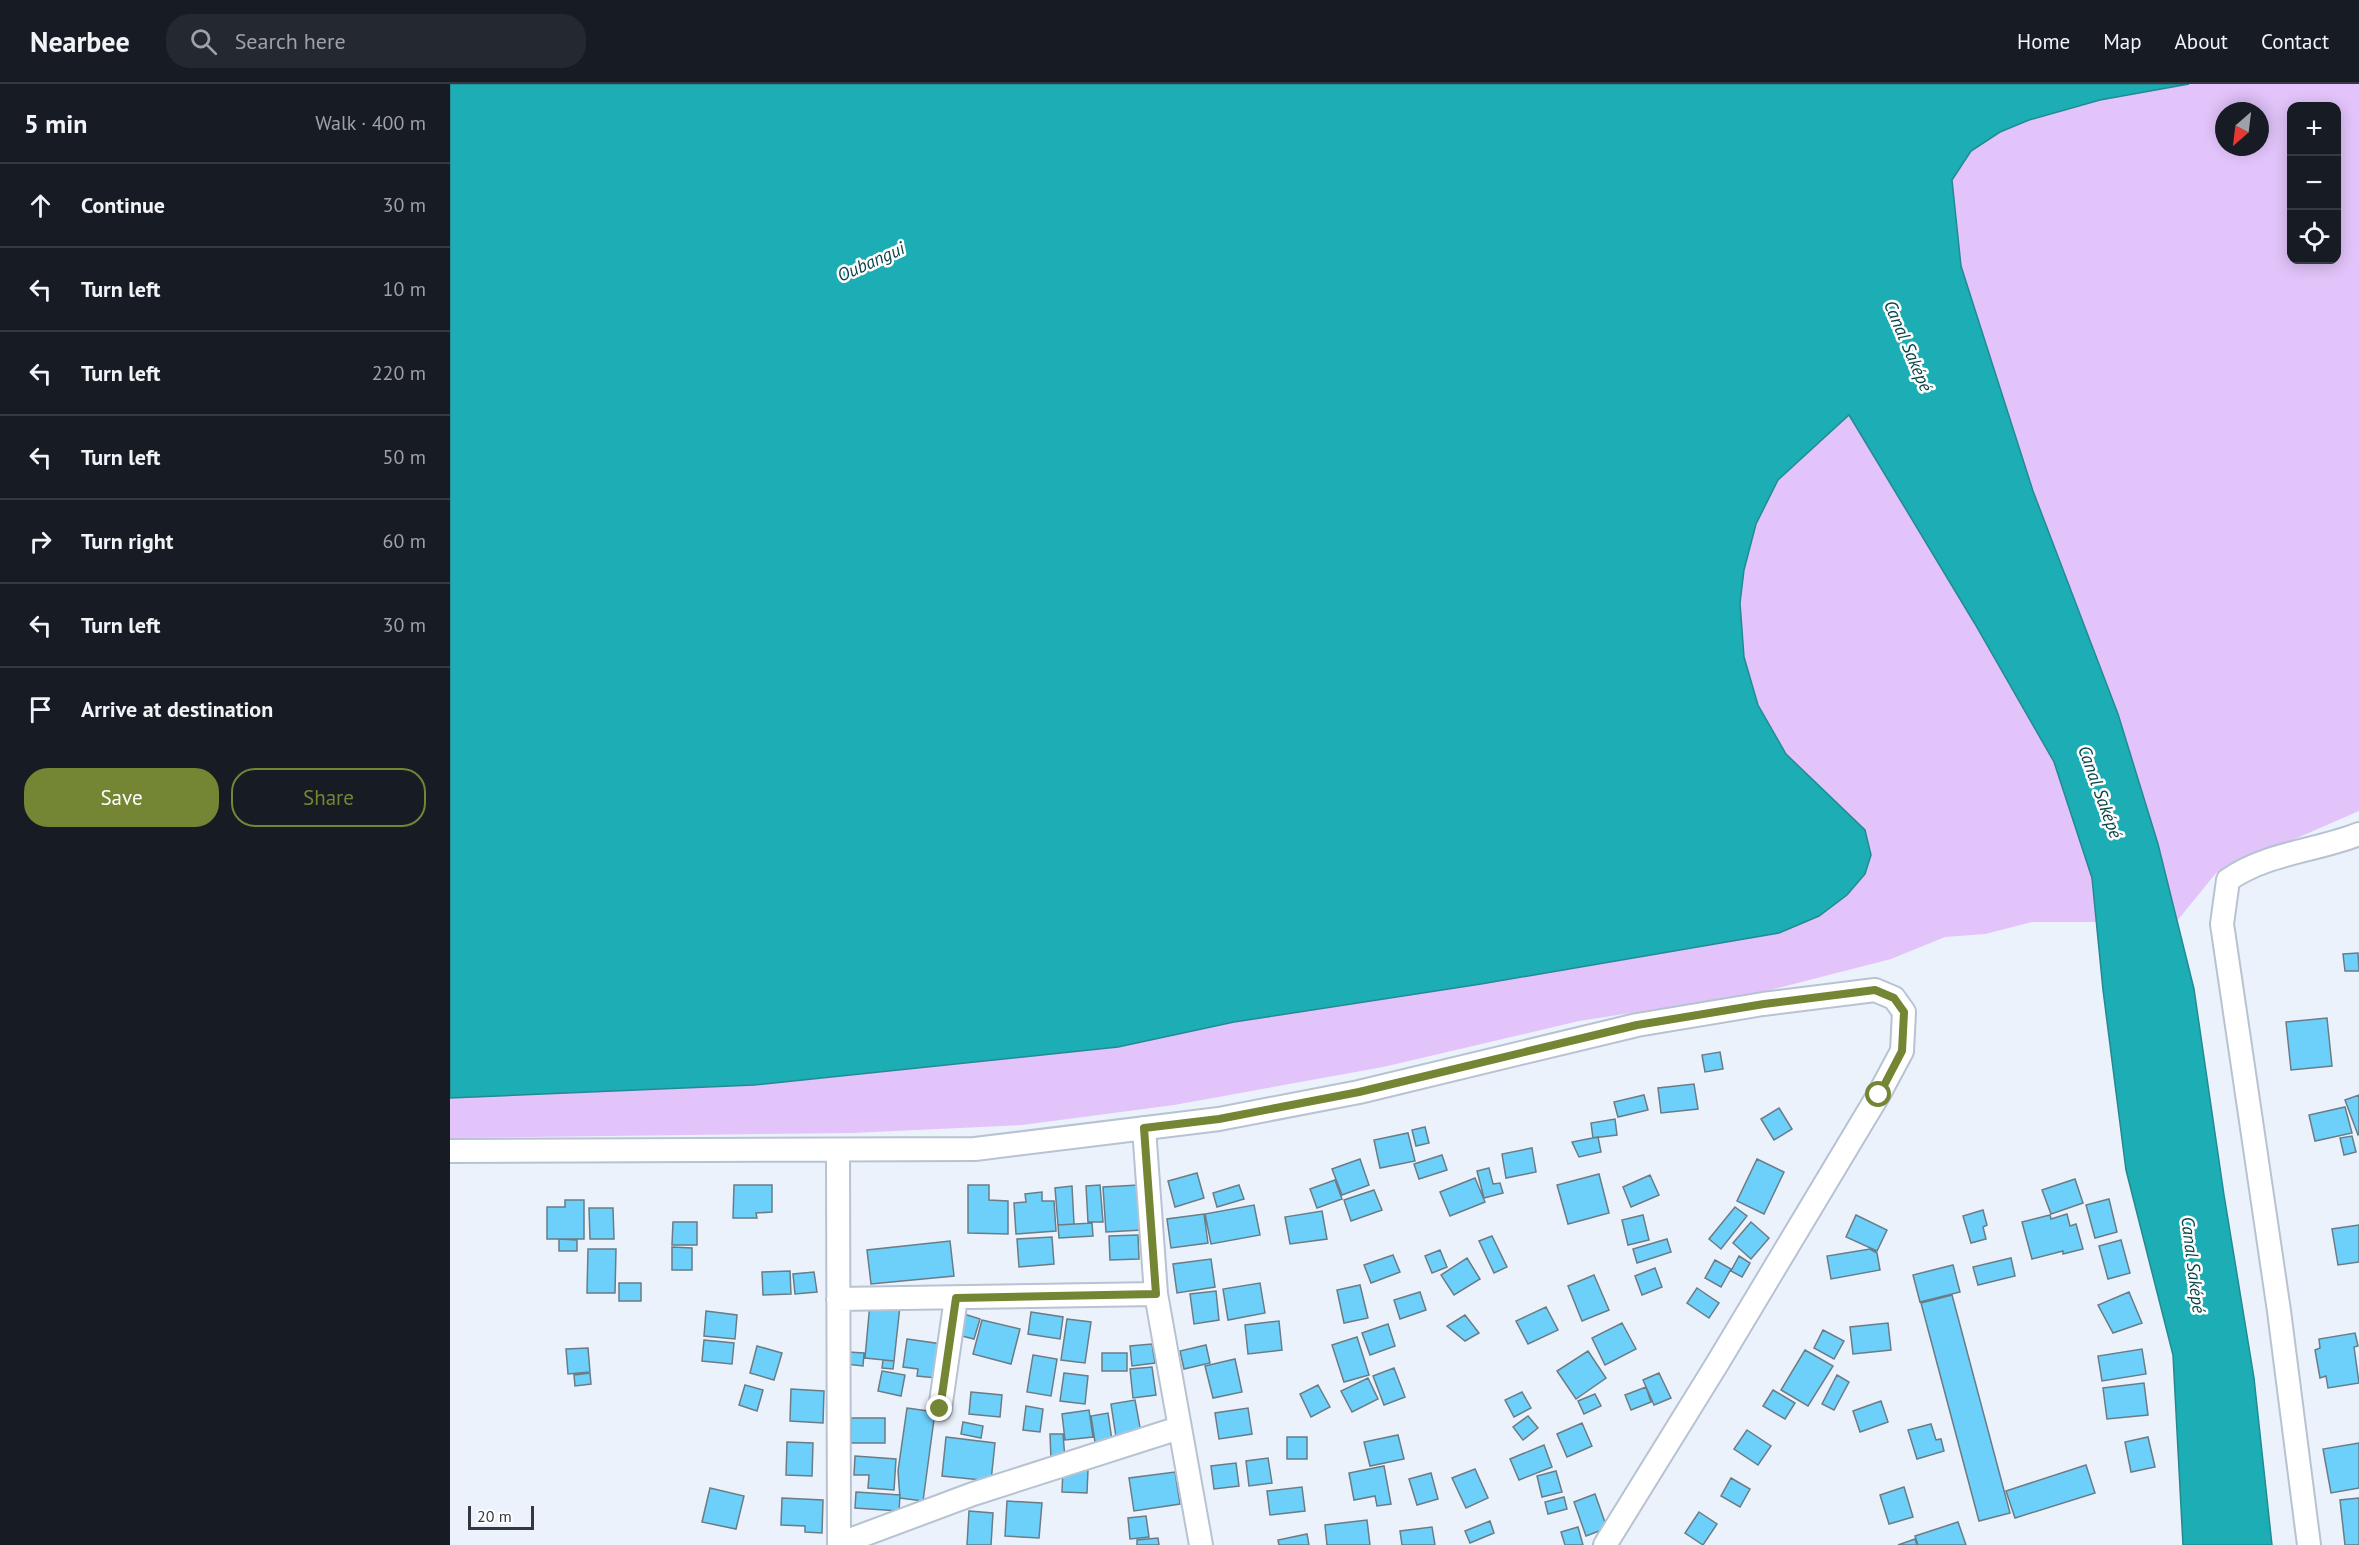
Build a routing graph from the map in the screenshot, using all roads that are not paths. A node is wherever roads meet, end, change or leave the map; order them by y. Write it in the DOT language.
graph roads {
  1 [pos="2359,834"];
  2 [pos="1144,1128"];
  3 [pos="838,1150"];
  4 [pos="450,1151"];
  5 [pos="1156,1294"];
  6 [pos="956,1298"];
  7 [pos="838,1299"];
  8 [pos="940,1409"];
  9 [pos="1179,1428"];
  10 [pos="839,1544"];
  11 [pos="1201,1545"];
  12 [pos="1605,1545"];
  13 [pos="2309,1545"];
  1 -- 13 [label="street"];
  2 -- 3 [label="street"];
  2 -- 5 [label="street"];
  2 -- 12 [label="street"];
  3 -- 4 [label="street"];
  3 -- 7 [label="street"];
  5 -- 6 [label="street"];
  5 -- 9 [label="street"];
  6 -- 7 [label="street"];
  6 -- 8 [label="street"];
  7 -- 10 [label="street"];
  9 -- 10 [label="street"];
  9 -- 11 [label="street"];
}
